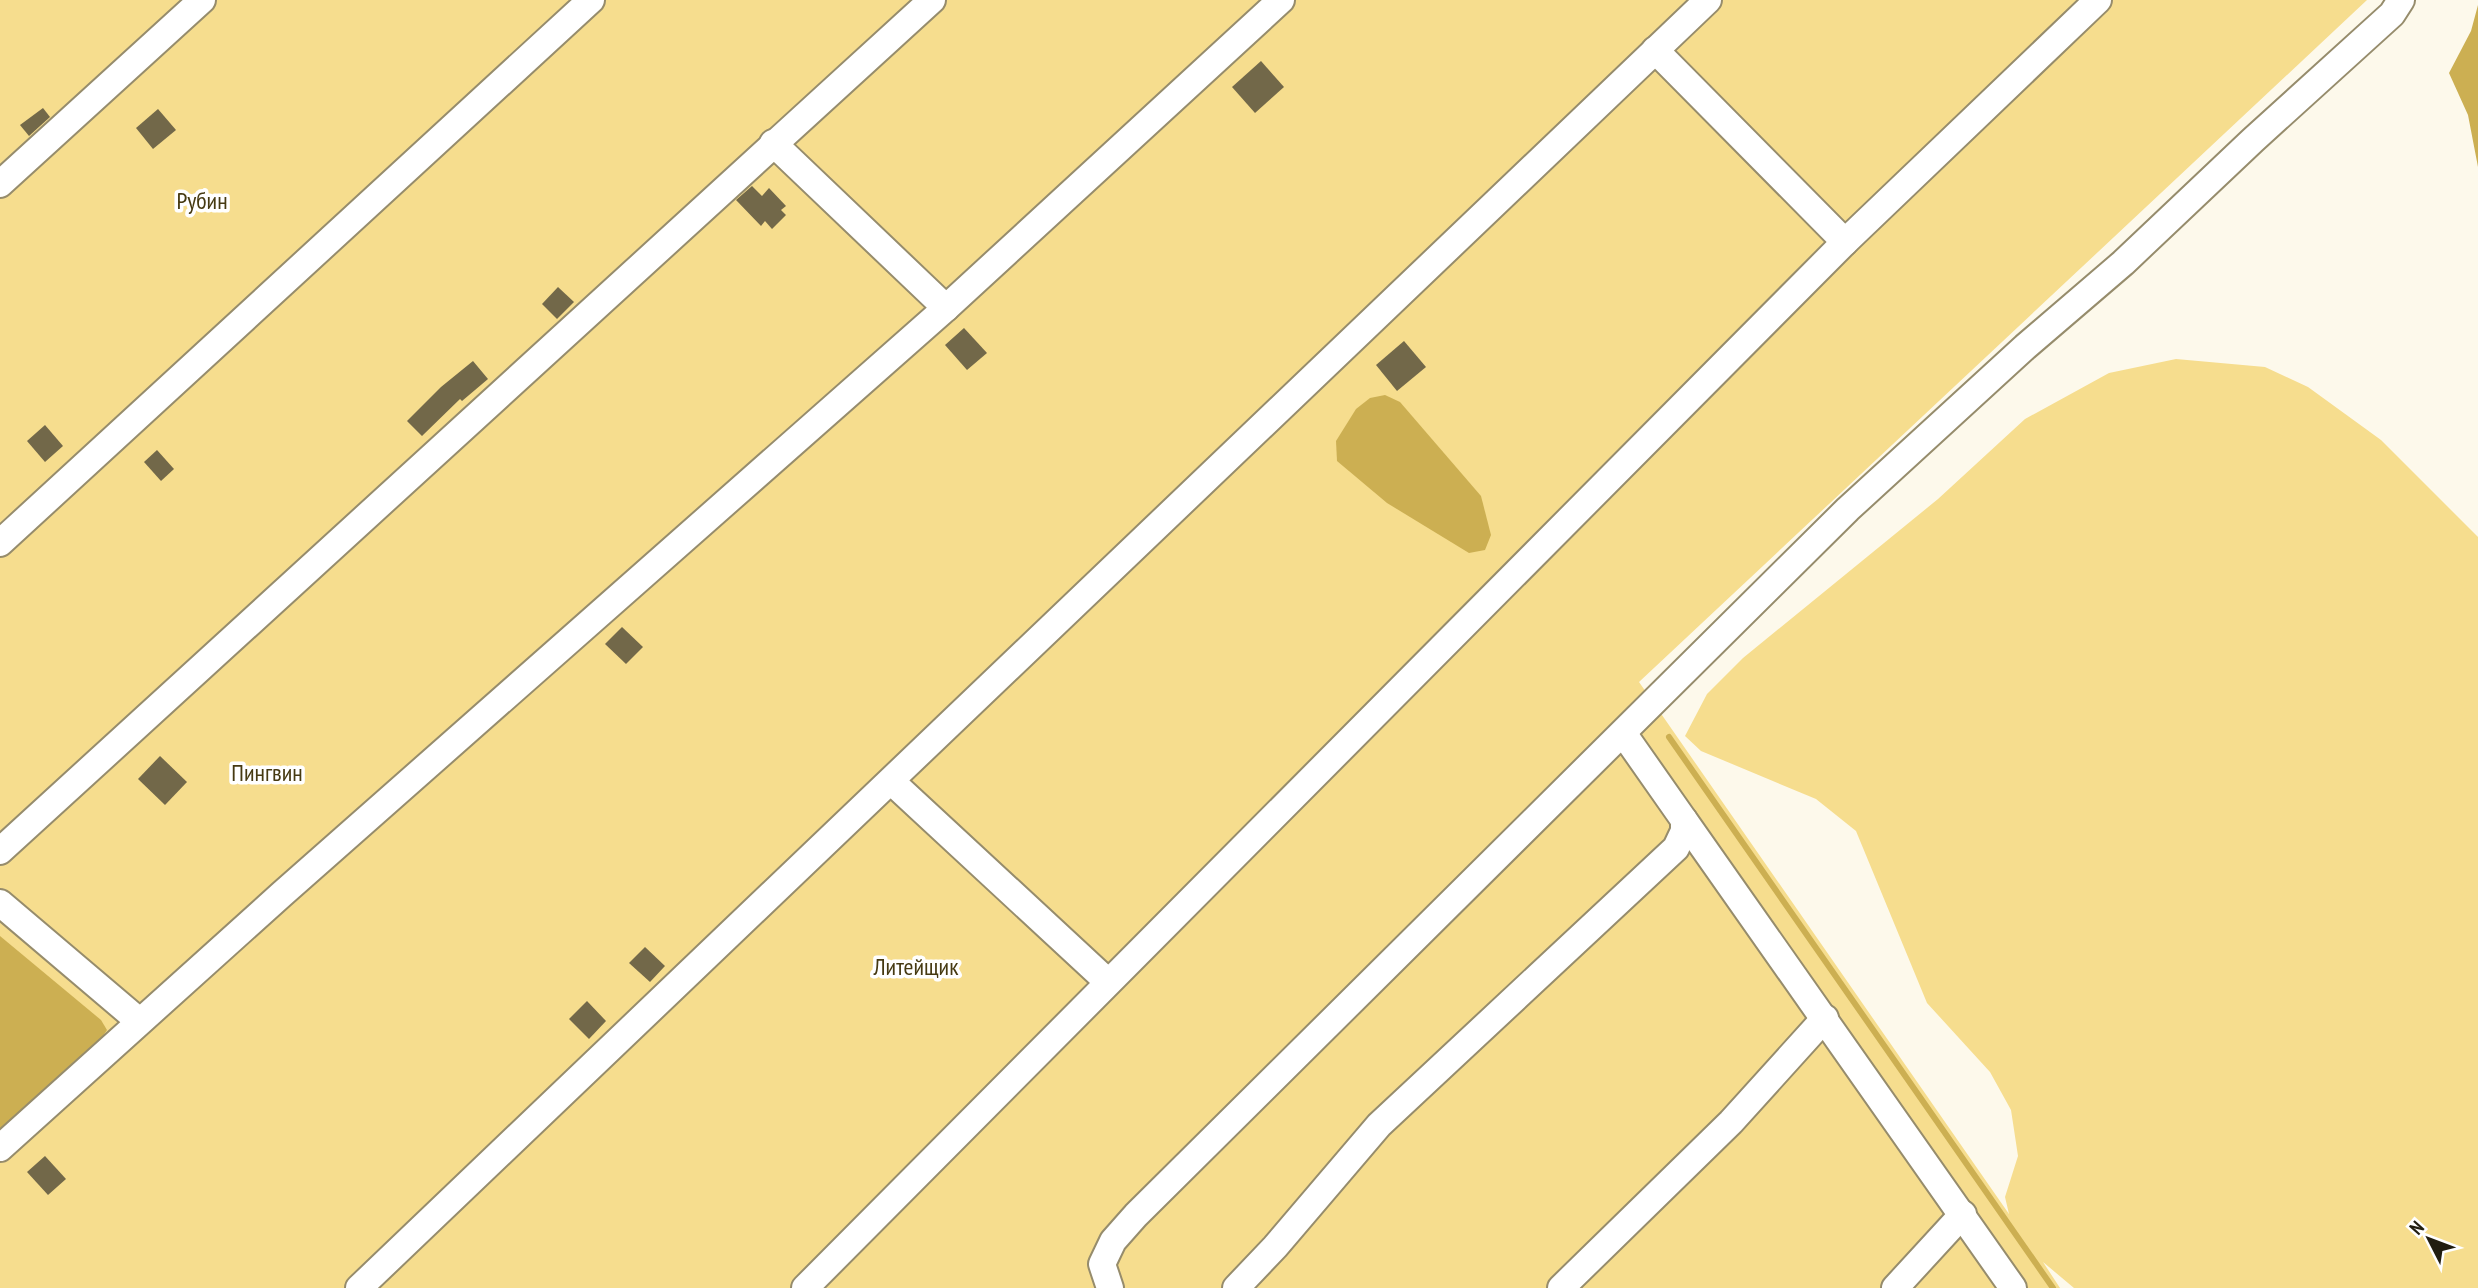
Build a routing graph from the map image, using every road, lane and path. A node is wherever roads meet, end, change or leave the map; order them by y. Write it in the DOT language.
graph roads {
  1 [pos="202,0"];
  2 [pos="932,0"];
  3 [pos="1282,0"];
  4 [pos="1708,0"];
  5 [pos="2098,0"];
  6 [pos="2401,0"];
  7 [pos="585,2"];
  8 [pos="1655,50"];
  9 [pos="773,143"];
  10 [pos="0,184"];
  11 [pos="1845,242"];
  12 [pos="946,308"];
  13 [pos="0,543"];
  14 [pos="1623,733"];
  15 [pos="892,782"];
  16 [pos="1684,820"];
  17 [pos="0,851"];
  18 [pos="0,903"];
  19 [pos="1108,982"];
  20 [pos="1825,1018"];
  21 [pos="139,1021"];
  22 [pos="0,1148"];
  23 [pos="1963,1214"];
  24 [pos="359,1288"];
  25 [pos="805,1288"];
  26 [pos="1110,1288"];
  27 [pos="1236,1288"];
  28 [pos="1561,1288"];
  29 [pos="1895,1288"];
  30 [pos="2013,1288"];
  1 -- 10 [label="street"];
  2 -- 9 [label="street"];
  3 -- 12 [label="street"];
  4 -- 8 [label="street"];
  5 -- 11 [label="street"];
  6 -- 14 [label="street"];
  7 -- 13 [label="street"];
  8 -- 11 [label="street"];
  8 -- 15 [label="street"];
  9 -- 12 [label="street"];
  9 -- 17 [label="street"];
  11 -- 19 [label="street"];
  12 -- 21 [label="street"];
  14 -- 16 [label="street"];
  14 -- 26 [label="street"];
  15 -- 19 [label="street"];
  15 -- 24 [label="street"];
  16 -- 20 [label="street"];
  16 -- 27 [label="street"];
  18 -- 21 [label="street"];
  19 -- 25 [label="street"];
  20 -- 23 [label="street"];
  20 -- 28 [label="street"];
  21 -- 22 [label="street"];
  23 -- 29 [label="street"];
  23 -- 30 [label="street"];
}
